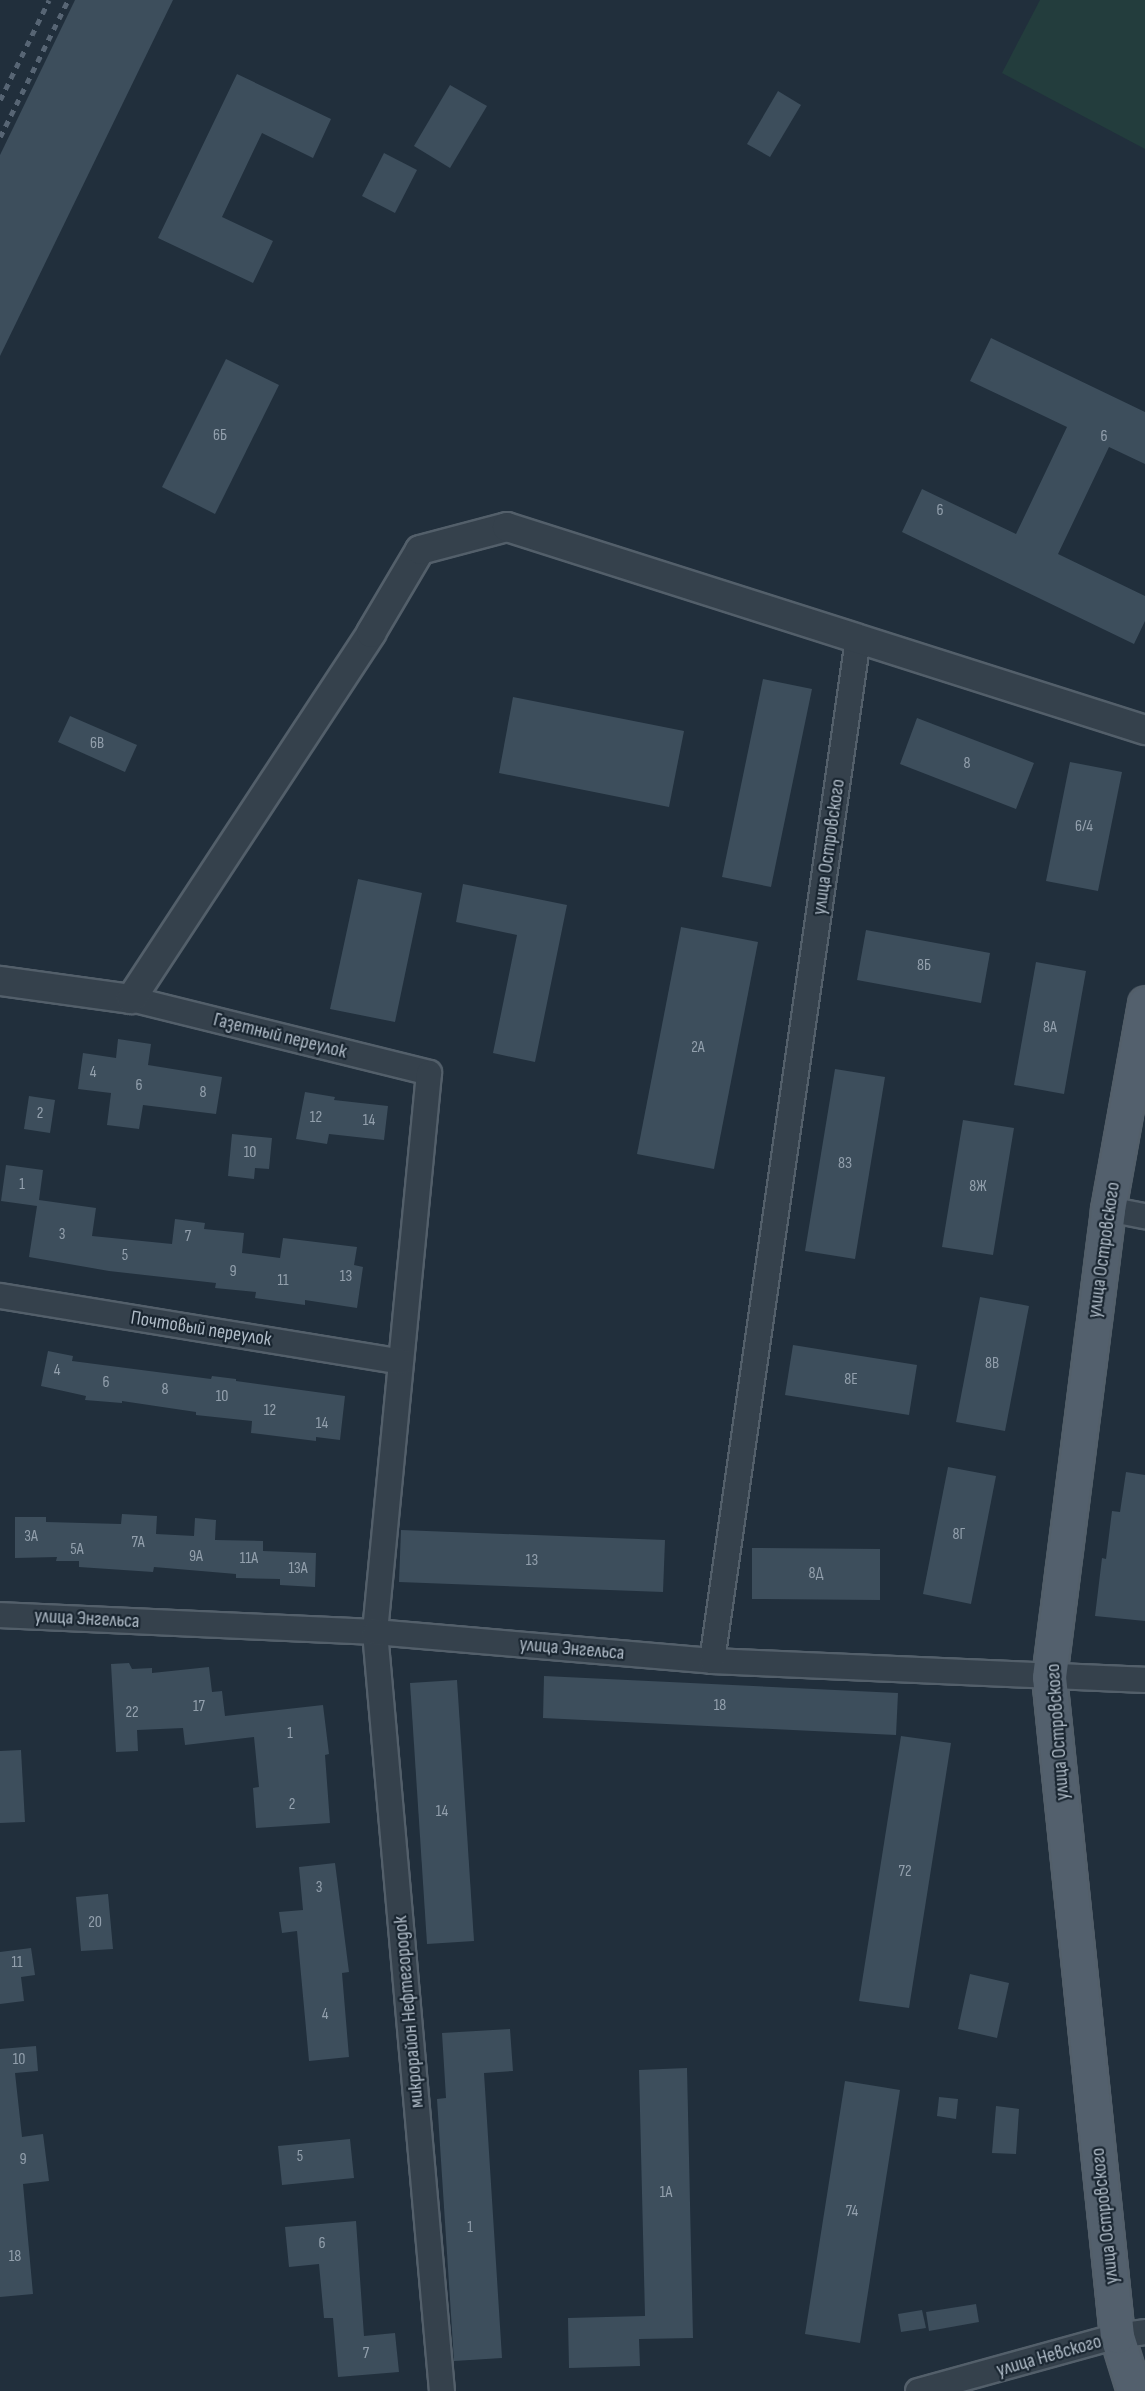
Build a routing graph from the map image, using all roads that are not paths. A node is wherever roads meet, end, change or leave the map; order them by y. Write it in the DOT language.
graph roads {
  1 [pos="858,639"];
  2 [pos="1145,730"];
  3 [pos="0,981"];
  4 [pos="131,999"];
  5 [pos="1145,1003"];
  6 [pos="429,1073"];
  7 [pos="1108,1209"];
  8 [pos="1145,1216"];
  9 [pos="0,1296"];
  10 [pos="402,1362"];
  11 [pos="0,1615"];
  12 [pos="375,1632"];
  13 [pos="712,1661"];
  14 [pos="1049,1677"];
  15 [pos="1145,1680"];
  16 [pos="1131,2334"];
  17 [pos="927,2390"];
  18 [pos="442,2391"];
  19 [pos="1134,2391"];
  1 -- 2 [label="street"];
  1 -- 4 [label="street"];
  1 -- 13 [label="street, улица Островского"];
  3 -- 4 [label="street"];
  4 -- 6 [label="street, Газетный переулок"];
  5 -- 7 [label="main road, улица Островского"];
  6 -- 10 [label="street, микрорайон Нефтегородок"];
  7 -- 8 [label="street"];
  7 -- 14 [label="main road, улица Островского"];
  9 -- 10 [label="street, Почтовый переулок"];
  10 -- 12 [label="street, микрорайон Нефтегородок"];
  11 -- 12 [label="street, улица Энгельса"];
  12 -- 13 [label="street, улица Энгельса"];
  12 -- 18 [label="street, микрорайон Нефтегородок"];
  13 -- 14 [label="street, улица Энгельса"];
  14 -- 15 [label="street, улица Энгельса"];
  14 -- 16 [label="main road, улица Островского"];
  16 -- 17 [label="street, улица Невского"];
  16 -- 19 [label="main road, улица Островского"];
}
